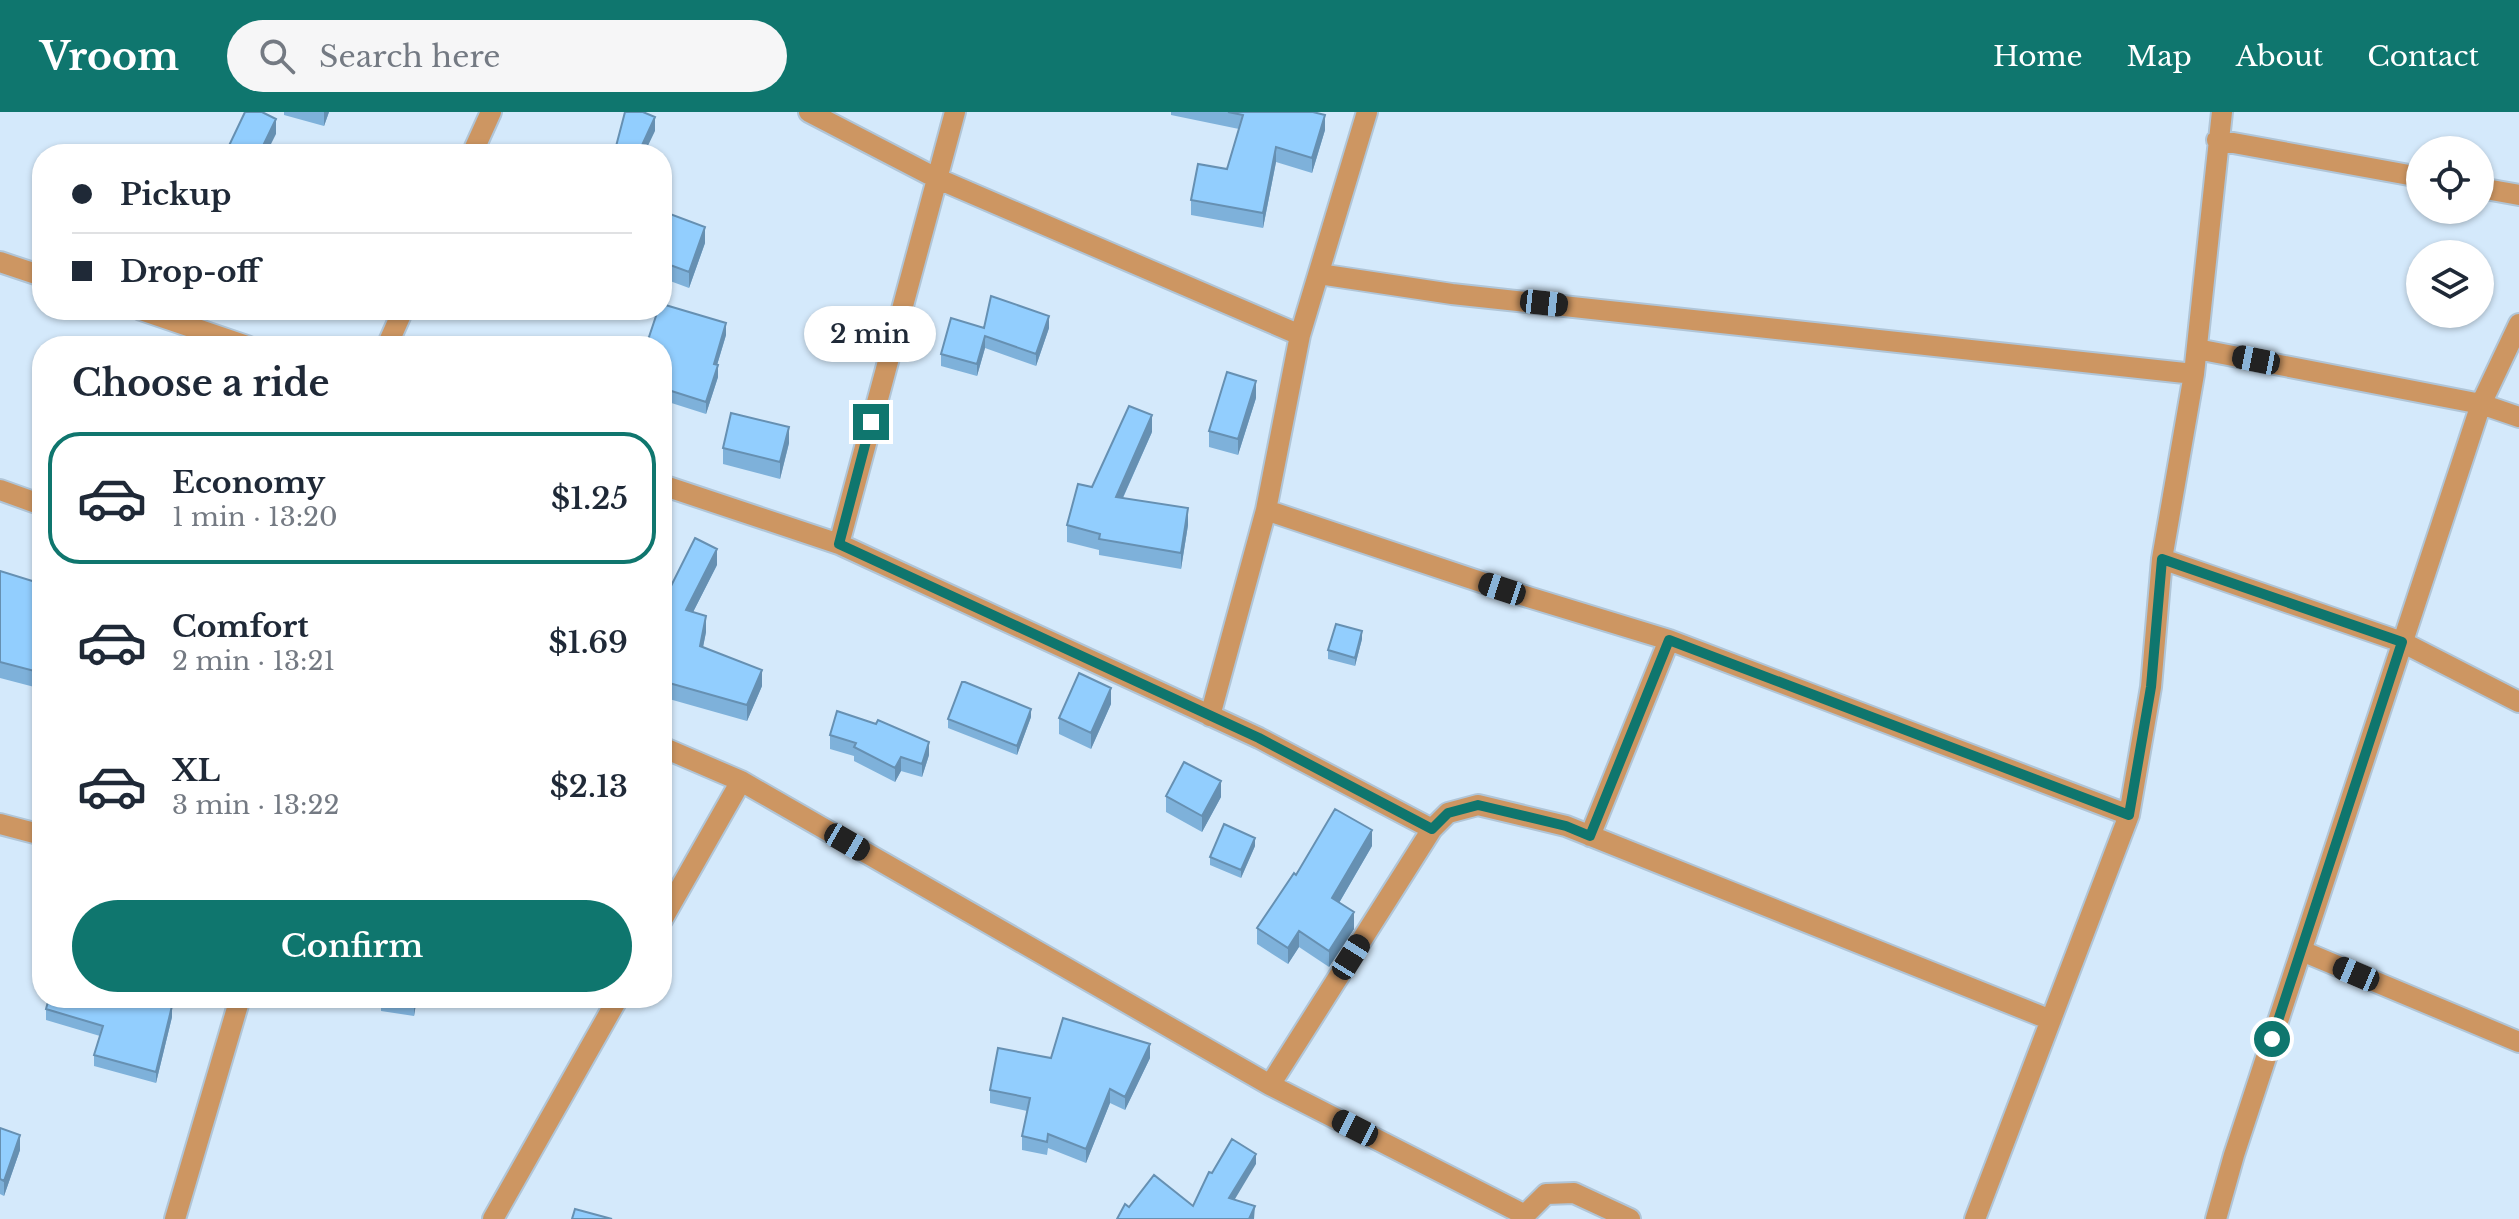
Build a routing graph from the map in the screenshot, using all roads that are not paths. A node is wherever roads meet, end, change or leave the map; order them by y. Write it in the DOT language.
graph roads {
  1 [pos="491,112"];
  2 [pos="809,112"];
  3 [pos="955,112"];
  4 [pos="1367,112"];
  5 [pos="2222,112"];
  6 [pos="2217,140"];
  7 [pos="477,144"];
  8 [pos="2406,174"];
  9 [pos="936,178"];
  10 [pos="2494,191"];
  11 [pos="2519,195"];
  12 [pos="0,262"];
  13 [pos="32,273"];
  14 [pos="1319,274"];
  15 [pos="170,320"];
  16 [pos="2519,324"];
  17 [pos="1300,335"];
  18 [pos="218,336"];
  19 [pos="2197,349"];
  20 [pos="2194,374"];
  21 [pos="2481,404"];
  22 [pos="2519,417"];
  23 [pos="672,488"];
  24 [pos="0,490"];
  25 [pos="32,501"];
  26 [pos="1266,510"];
  27 [pos="839,544"];
  28 [pos="2162,559"];
  29 [pos="1669,640"];
  30 [pos="2402,642"];
  31 [pos="2519,702"];
  32 [pos="1210,716"];
  33 [pos="672,751"];
  34 [pos="741,781"];
  35 [pos="2129,815"];
  36 [pos="0,824"];
  37 [pos="1432,829"];
  38 [pos="32,832"];
  39 [pos="1590,836"];
  40 [pos="672,902"];
  41 [pos="2302,951"];
  42 [pos="237,1008"];
  43 [pos="612,1008"];
  44 [pos="2051,1020"];
  45 [pos="2519,1042"];
  46 [pos="1270,1085"];
  47 [pos="1524,1217"];
  48 [pos="175,1219"];
  49 [pos="493,1219"];
  50 [pos="1630,1219"];
  51 [pos="1975,1219"];
  52 [pos="2216,1219"];
  1 -- 7 [label="street"];
  2 -- 9 [label="street"];
  3 -- 9 [label="street"];
  4 -- 14 [label="street"];
  5 -- 6 [label="street"];
  6 -- 8 [label="street"];
  6 -- 19 [label="street"];
  9 -- 17 [label="street"];
  9 -- 27 [label="street"];
  10 -- 11 [label="street"];
  12 -- 13 [label="street"];
  14 -- 17 [label="street"];
  14 -- 20 [label="street"];
  15 -- 18 [label="street"];
  16 -- 21 [label="street"];
  17 -- 26 [label="street"];
  19 -- 20 [label="street"];
  19 -- 21 [label="street"];
  20 -- 28 [label="street"];
  21 -- 22 [label="street"];
  21 -- 30 [label="street"];
  23 -- 27 [label="street"];
  24 -- 25 [label="street"];
  26 -- 29 [label="street"];
  26 -- 32 [label="street"];
  27 -- 32 [label="street"];
  28 -- 30 [label="street"];
  28 -- 35 [label="street"];
  29 -- 35 [label="street"];
  29 -- 39 [label="street"];
  30 -- 31 [label="street"];
  30 -- 41 [label="street"];
  32 -- 37 [label="street"];
  33 -- 34 [label="street"];
  34 -- 40 [label="street"];
  34 -- 46 [label="street"];
  35 -- 44 [label="street"];
  36 -- 38 [label="street"];
  37 -- 39 [label="street"];
  37 -- 46 [label="street"];
  39 -- 44 [label="street"];
  41 -- 45 [label="street"];
  41 -- 52 [label="street"];
  42 -- 48 [label="street"];
  43 -- 49 [label="street"];
  44 -- 51 [label="street"];
  46 -- 47 [label="street"];
  47 -- 50 [label="street"];
}
